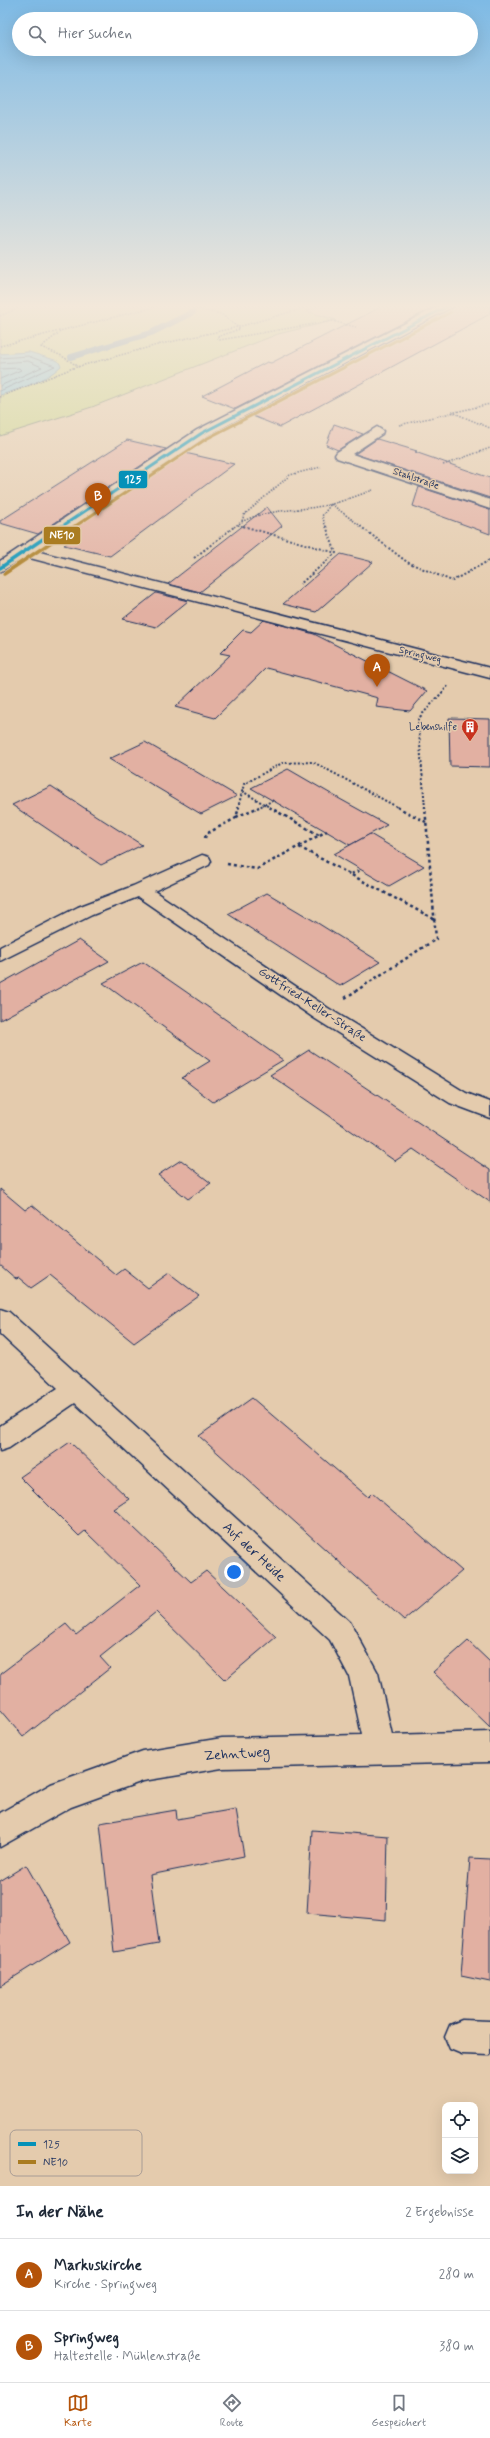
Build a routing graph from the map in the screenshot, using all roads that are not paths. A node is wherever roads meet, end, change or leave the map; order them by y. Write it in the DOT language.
graph roads {
  1 [pos="250,408"];
  2 [pos="377,431"];
  3 [pos="490,505"];
  4 [pos="24,552"];
  5 [pos="0,568"];
  6 [pos="490,673"];
  7 [pos="202,861"];
  8 [pos="140,890"];
  9 [pos="0,955"];
  10 [pos="490,1110"];
  11 [pos="0,1319"];
  12 [pos="77,1388"];
  13 [pos="0,1440"];
  14 [pos="490,1747"];
  15 [pos="380,1748"];
  16 [pos="0,1831"];
  1 -- 4 [label="street"];
  2 -- 3 [label="street, Stahlstraße"];
  4 -- 5 [label="street"];
  4 -- 6 [label="street, Springweg"];
  7 -- 8 [label="street"];
  8 -- 9 [label="street"];
  8 -- 10 [label="street, Gottfried-Keller-Straße"];
  11 -- 12 [label="street, Auf der Heide"];
  12 -- 13 [label="street"];
  12 -- 15 [label="street, Auf der Heide"];
  14 -- 15 [label="street, Zehntweg"];
  15 -- 16 [label="street, Zehntweg"];
}
